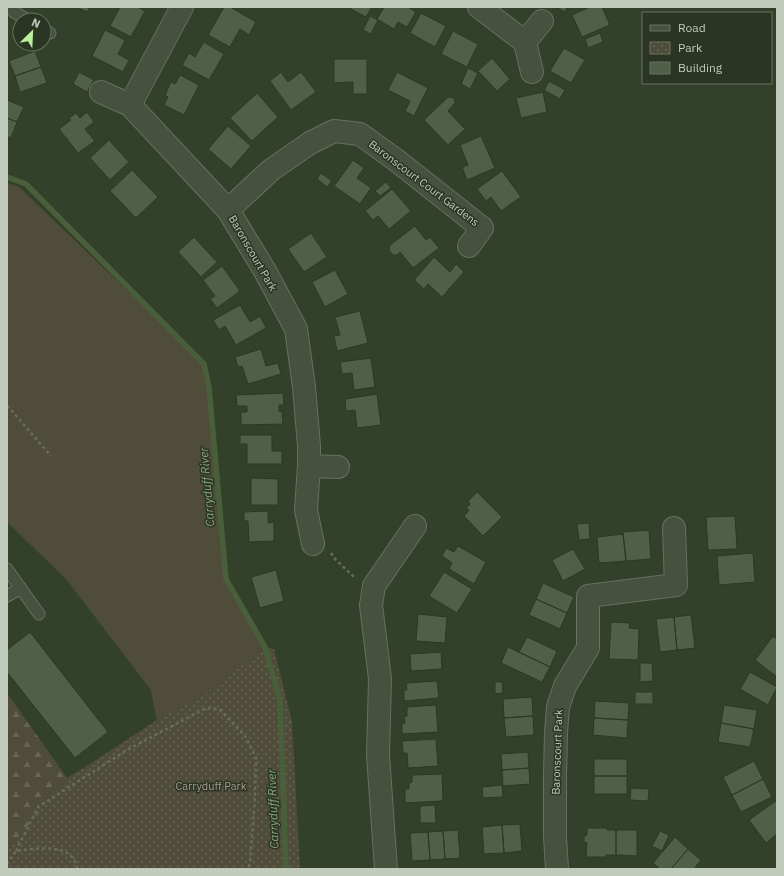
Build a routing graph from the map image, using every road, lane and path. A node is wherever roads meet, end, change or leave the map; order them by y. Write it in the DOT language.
graph roads {
  1 [pos="182,7"];
  2 [pos="479,7"];
  3 [pos="542,21"];
  4 [pos="525,42"];
  5 [pos="532,72"];
  6 [pos="101,92"];
  7 [pos="130,105"];
  8 [pos="228,210"];
  9 [pos="469,246"];
  10 [pos="7,406"];
  11 [pos="51,456"];
  12 [pos="309,466"];
  13 [pos="338,466"];
  14 [pos="415,526"];
  15 [pos="674,528"];
  16 [pos="313,544"];
  17 [pos="7,569"];
  18 [pos="365,583"];
  19 [pos="21,588"];
  20 [pos="7,596"];
  21 [pos="39,614"];
  22 [pos="16,851"];
  23 [pos="7,864"];
  24 [pos="78,869"];
  25 [pos="248,869"];
  26 [pos="386,869"];
  27 [pos="557,869"];
  1 -- 7 [label="street"];
  2 -- 4 [label="street"];
  3 -- 4 [label="street"];
  4 -- 5 [label="street"];
  6 -- 7 [label="street, Baronscourt Park"];
  7 -- 8 [label="street, Baronscourt Park"];
  8 -- 9 [label="street, Baronscourt Court Gardens"];
  8 -- 12 [label="street, Baronscourt Park"];
  10 -- 11 [label="path"];
  12 -- 13 [label="street"];
  12 -- 16 [label="street, Baronscourt Park"];
  14 -- 18 [label="street"];
  15 -- 27 [label="street, Baronscourt Park"];
  16 -- 18 [label="path"];
  17 -- 19 [label="lane"];
  18 -- 26 [label="street"];
  19 -- 20 [label="lane"];
  19 -- 21 [label="lane"];
  22 -- 23 [label="path"];
  22 -- 24 [label="path"];
  22 -- 25 [label="path"];
}
